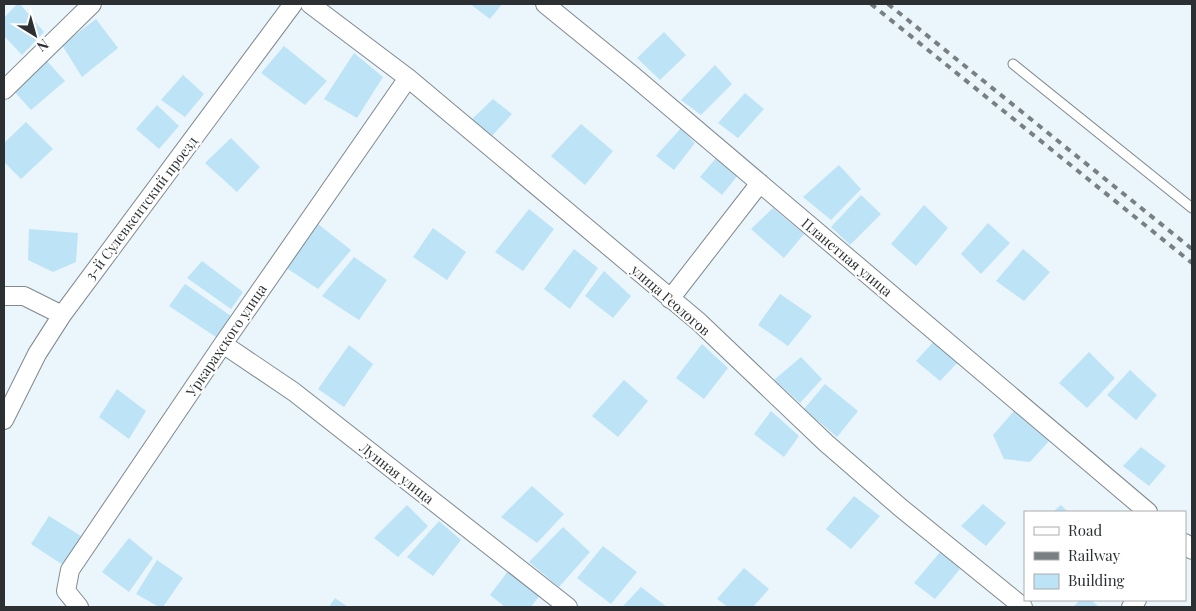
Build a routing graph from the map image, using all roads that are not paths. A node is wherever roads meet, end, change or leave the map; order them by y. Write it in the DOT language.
graph roads {
  1 [pos="92,4"];
  2 [pos="293,4"];
  3 [pos="310,4"];
  4 [pos="545,4"];
  5 [pos="1013,64"];
  6 [pos="408,78"];
  7 [pos="4,90"];
  8 [pos="760,183"];
  9 [pos="1192,208"];
  10 [pos="4,296"];
  11 [pos="670,299"];
  12 [pos="62,315"];
  13 [pos="223,344"];
  14 [pos="4,420"];
  15 [pos="1147,511"];
  16 [pos="79,607"];
  17 [pos="568,607"];
  18 [pos="1022,607"];
  1 -- 7 [label="street"];
  2 -- 12 [label="street, 3-й Сулевкентский проезд"];
  3 -- 6 [label="street, улица Геологов"];
  4 -- 8 [label="street, Планетная улица"];
  5 -- 9 [label="lane"];
  6 -- 11 [label="street, улица Геологов"];
  6 -- 13 [label="street, Уркарахского улица"];
  8 -- 11 [label="street"];
  8 -- 15 [label="street, Планетная улица"];
  10 -- 12 [label="street"];
  11 -- 18 [label="street, улица Геологов"];
  12 -- 14 [label="street, 3-й Сулевкентский проезд"];
  13 -- 16 [label="street, Уркарахского улица"];
  13 -- 17 [label="street, Лунная улица"];
}
